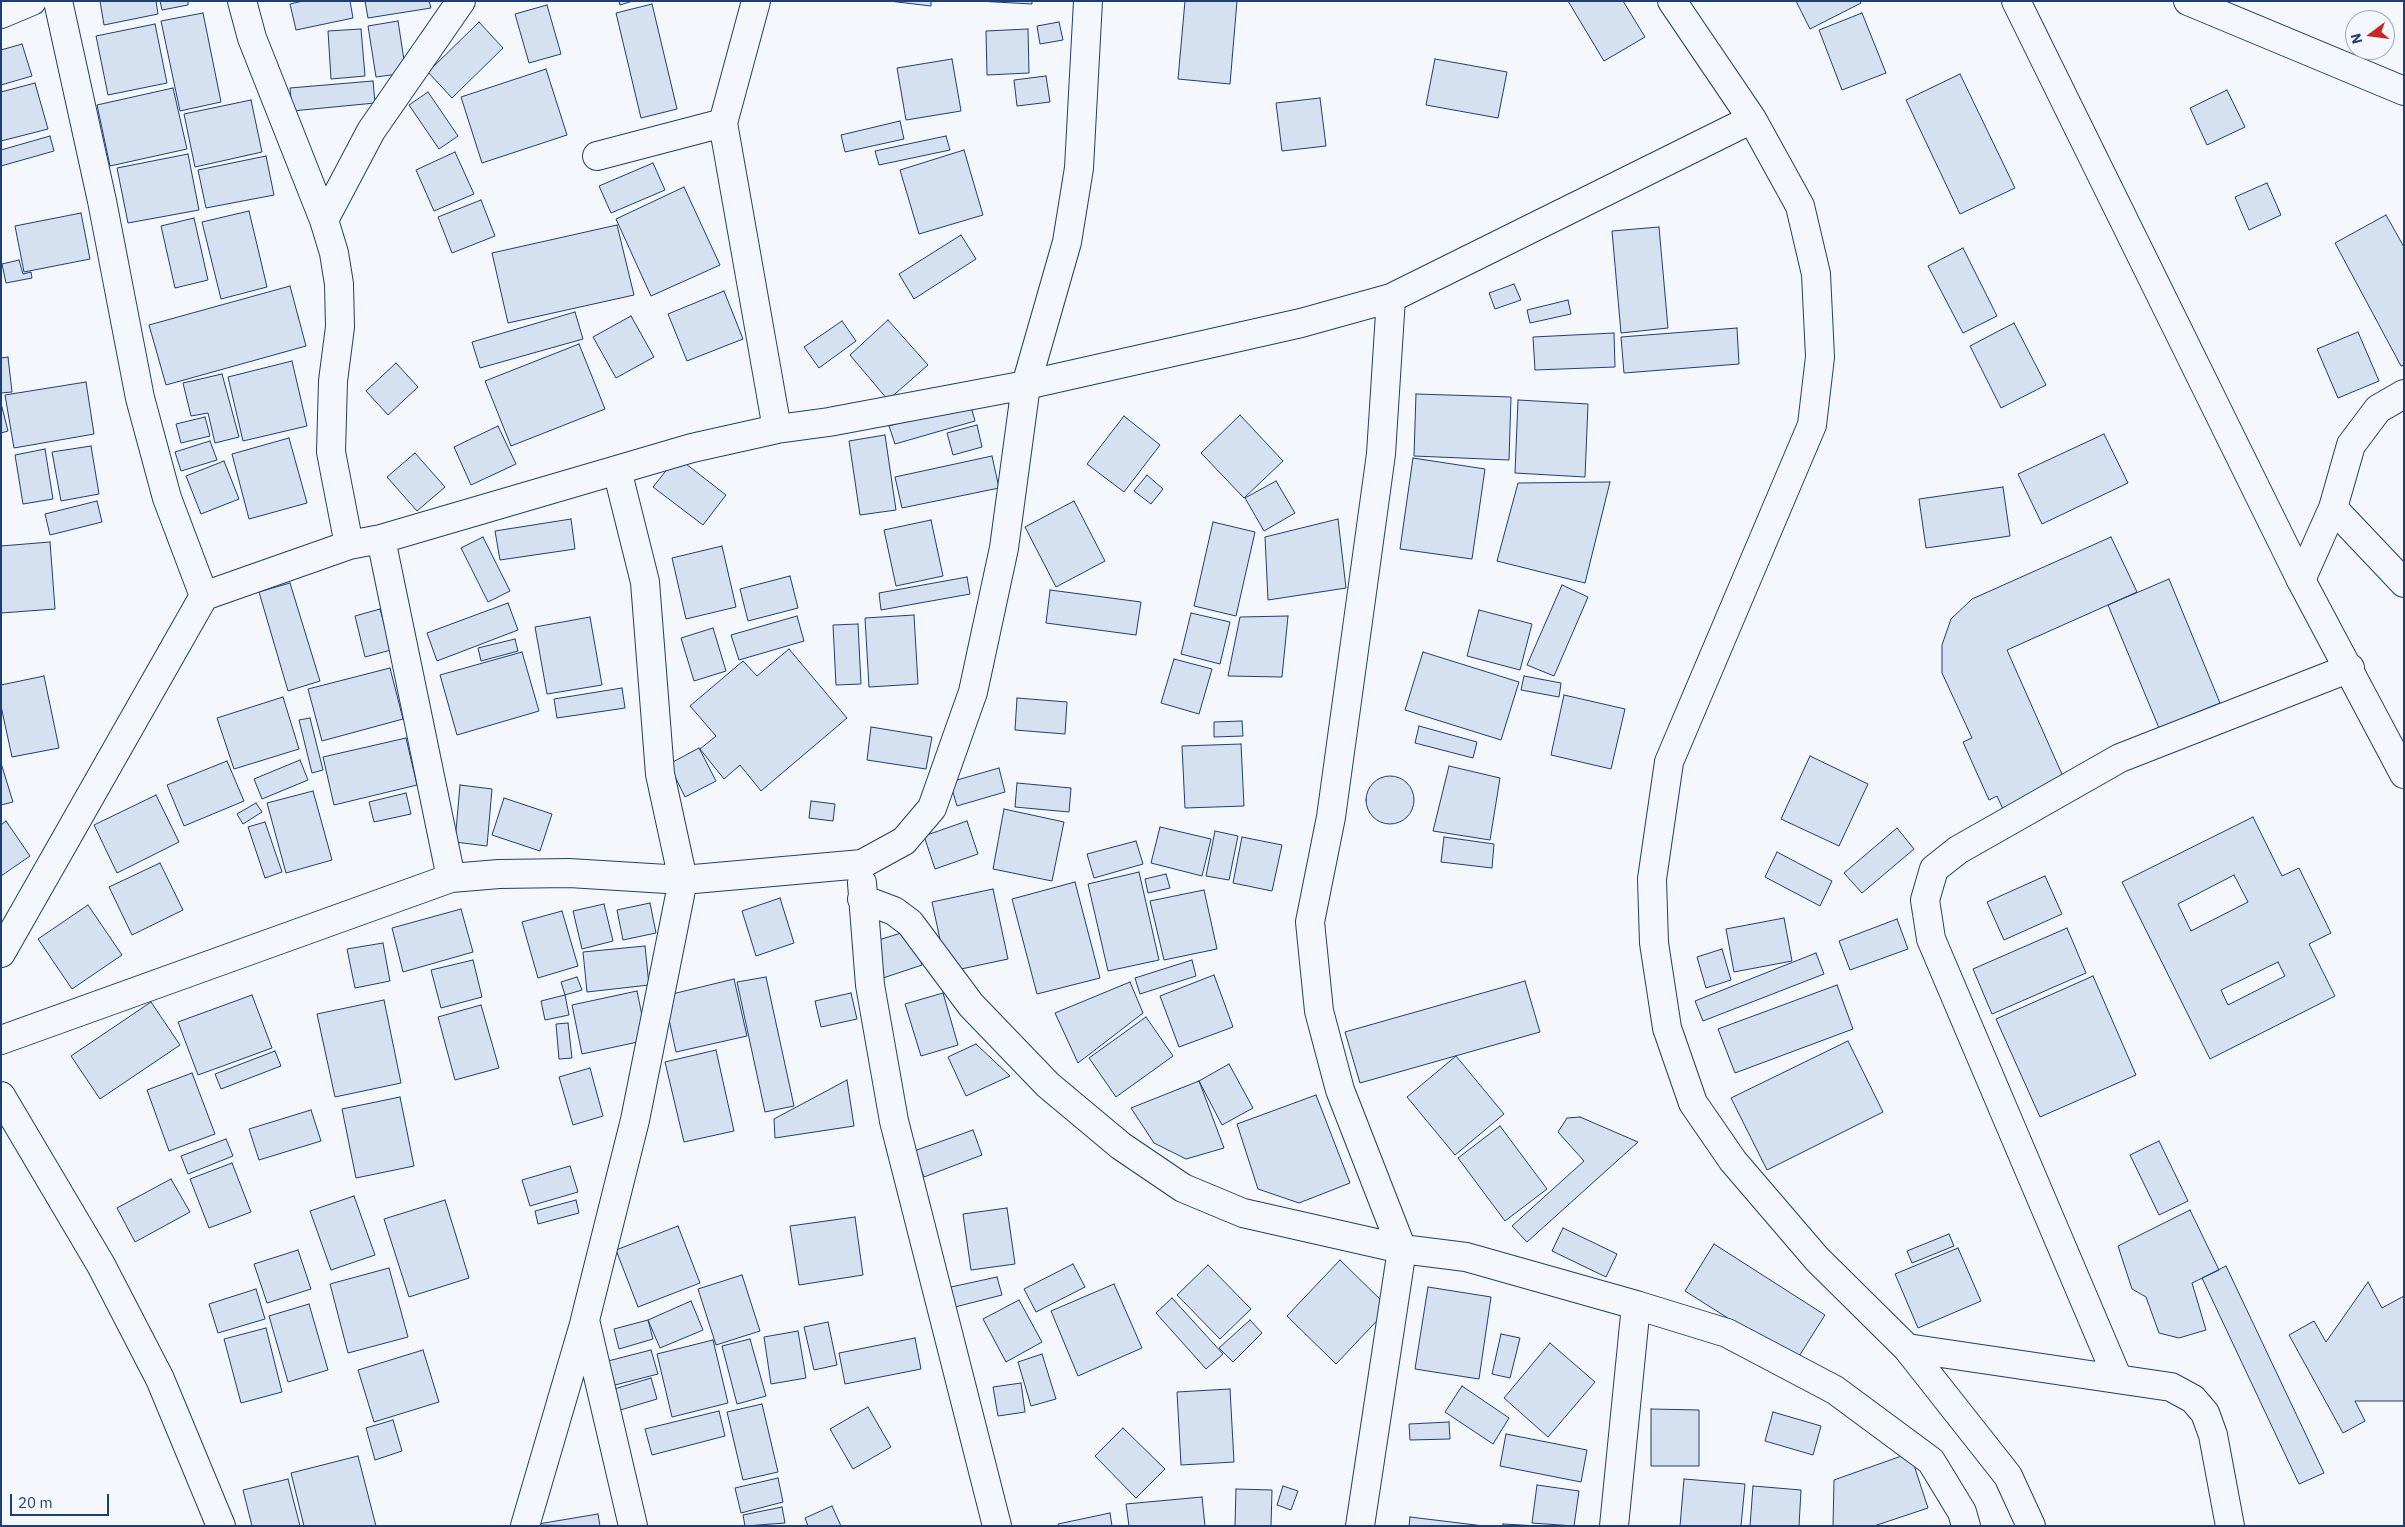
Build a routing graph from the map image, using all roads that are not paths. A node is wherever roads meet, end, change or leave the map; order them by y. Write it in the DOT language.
graph roads {
  1 [pos="32,1"];
  2 [pos="58,1"];
  3 [pos="242,1"];
  4 [pos="461,1"];
  5 [pos="756,1"];
  6 [pos="1088,1"];
  7 [pos="1672,1"];
  8 [pos="2016,1"];
  9 [pos="2188,1"];
  10 [pos="1,14"];
  11 [pos="2404,91"];
  12 [pos="1752,119"];
  13 [pos="723,123"];
  14 [pos="597,156"];
  15 [pos="324,220"];
  16 [pos="1391,298"];
  17 [pos="1026,385"];
  18 [pos="2404,394"];
  19 [pos="777,429"];
  20 [pos="617,470"];
  21 [pos="2333,508"];
  22 [pos="381,539"];
  23 [pos="349,545"];
  24 [pos="2301,580"];
  25 [pos="2404,583"];
  26 [pos="204,596"];
  27 [pos="2350,668"];
  28 [pos="2404,774"];
  29 [pos="862,864"];
  30 [pos="451,878"];
  31 [pos="683,880"];
  32 [pos="862,899"];
  33 [pos="1,953"];
  34 [pos="1,1040"];
  35 [pos="1,1096"];
  36 [pos="1402,1249"];
  37 [pos="1636,1305"];
  38 [pos="585,1320"];
  39 [pos="1906,1348"];
  40 [pos="2118,1379"];
  41 [pos="221,1526"];
  42 [pos="525,1526"];
  43 [pos="633,1526"];
  44 [pos="997,1526"];
  45 [pos="1360,1526"];
  46 [pos="1614,1526"];
  47 [pos="1966,1526"];
  48 [pos="2031,1526"];
  49 [pos="2230,1526"];
  1 -- 10 [label="street"];
  2 -- 26 [label="street"];
  3 -- 15 [label="street"];
  4 -- 15 [label="street"];
  5 -- 13 [label="street"];
  6 -- 17 [label="street"];
  7 -- 12 [label="street"];
  8 -- 24 [label="street"];
  9 -- 11 [label="street"];
  12 -- 16 [label="street"];
  12 -- 39 [label="street"];
  13 -- 14 [label="street"];
  13 -- 19 [label="street"];
  15 -- 23 [label="street"];
  16 -- 17 [label="street"];
  16 -- 36 [label="street"];
  17 -- 19 [label="street"];
  17 -- 29 [label="street"];
  18 -- 21 [label="street"];
  19 -- 20 [label="street"];
  20 -- 22 [label="street"];
  20 -- 31 [label="street"];
  21 -- 24 [label="street"];
  21 -- 25 [label="street"];
  22 -- 23 [label="street"];
  22 -- 30 [label="street"];
  23 -- 26 [label="street"];
  24 -- 27 [label="street"];
  26 -- 33 [label="street"];
  27 -- 28 [label="street"];
  27 -- 40 [label="street"];
  29 -- 31 [label="street"];
  29 -- 32 [label="street"];
  30 -- 31 [label="street"];
  30 -- 34 [label="street"];
  31 -- 38 [label="street"];
  32 -- 36 [label="street"];
  32 -- 44 [label="street"];
  35 -- 41 [label="street"];
  36 -- 37 [label="street"];
  36 -- 45 [label="street"];
  37 -- 46 [label="street"];
  37 -- 47 [label="street"];
  38 -- 42 [label="street"];
  38 -- 43 [label="street"];
  39 -- 40 [label="street"];
  39 -- 48 [label="street"];
  40 -- 49 [label="street"];
}
